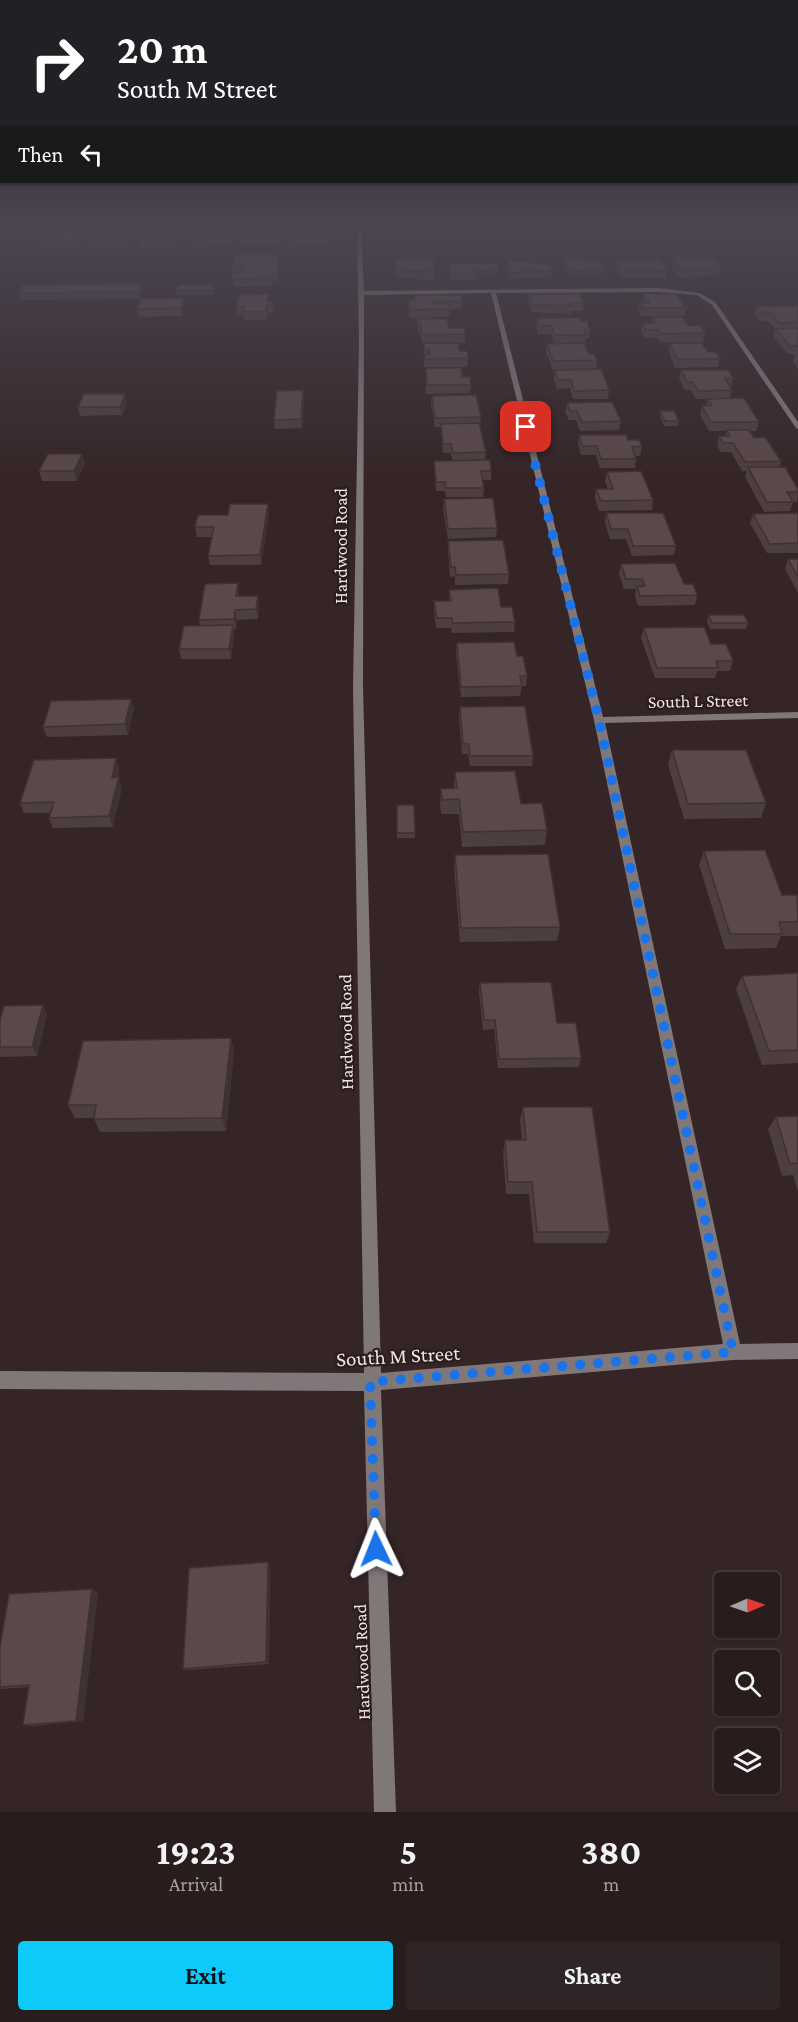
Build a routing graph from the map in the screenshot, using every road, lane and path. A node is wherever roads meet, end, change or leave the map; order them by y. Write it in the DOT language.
graph roads {
  1 [pos="361,310"];
  2 [pos="497,310"];
  3 [pos="718,310"];
  4 [pos="798,427"];
  5 [pos="798,715"];
  6 [pos="599,720"];
  7 [pos="798,1351"];
  8 [pos="733,1352"];
  9 [pos="0,1380"];
  10 [pos="370,1382"];
  11 [pos="385,1812"];
  1 -- 10 [label="street, Hardwood Road"];
  2 -- 6 [label="street"];
  3 -- 4 [label="street"];
  5 -- 6 [label="street, South L Street"];
  6 -- 8 [label="street"];
  7 -- 8 [label="street, South M Street"];
  8 -- 10 [label="street, South M Street"];
  9 -- 10 [label="street, South M Street"];
  10 -- 11 [label="street, Hardwood Road"];
}
